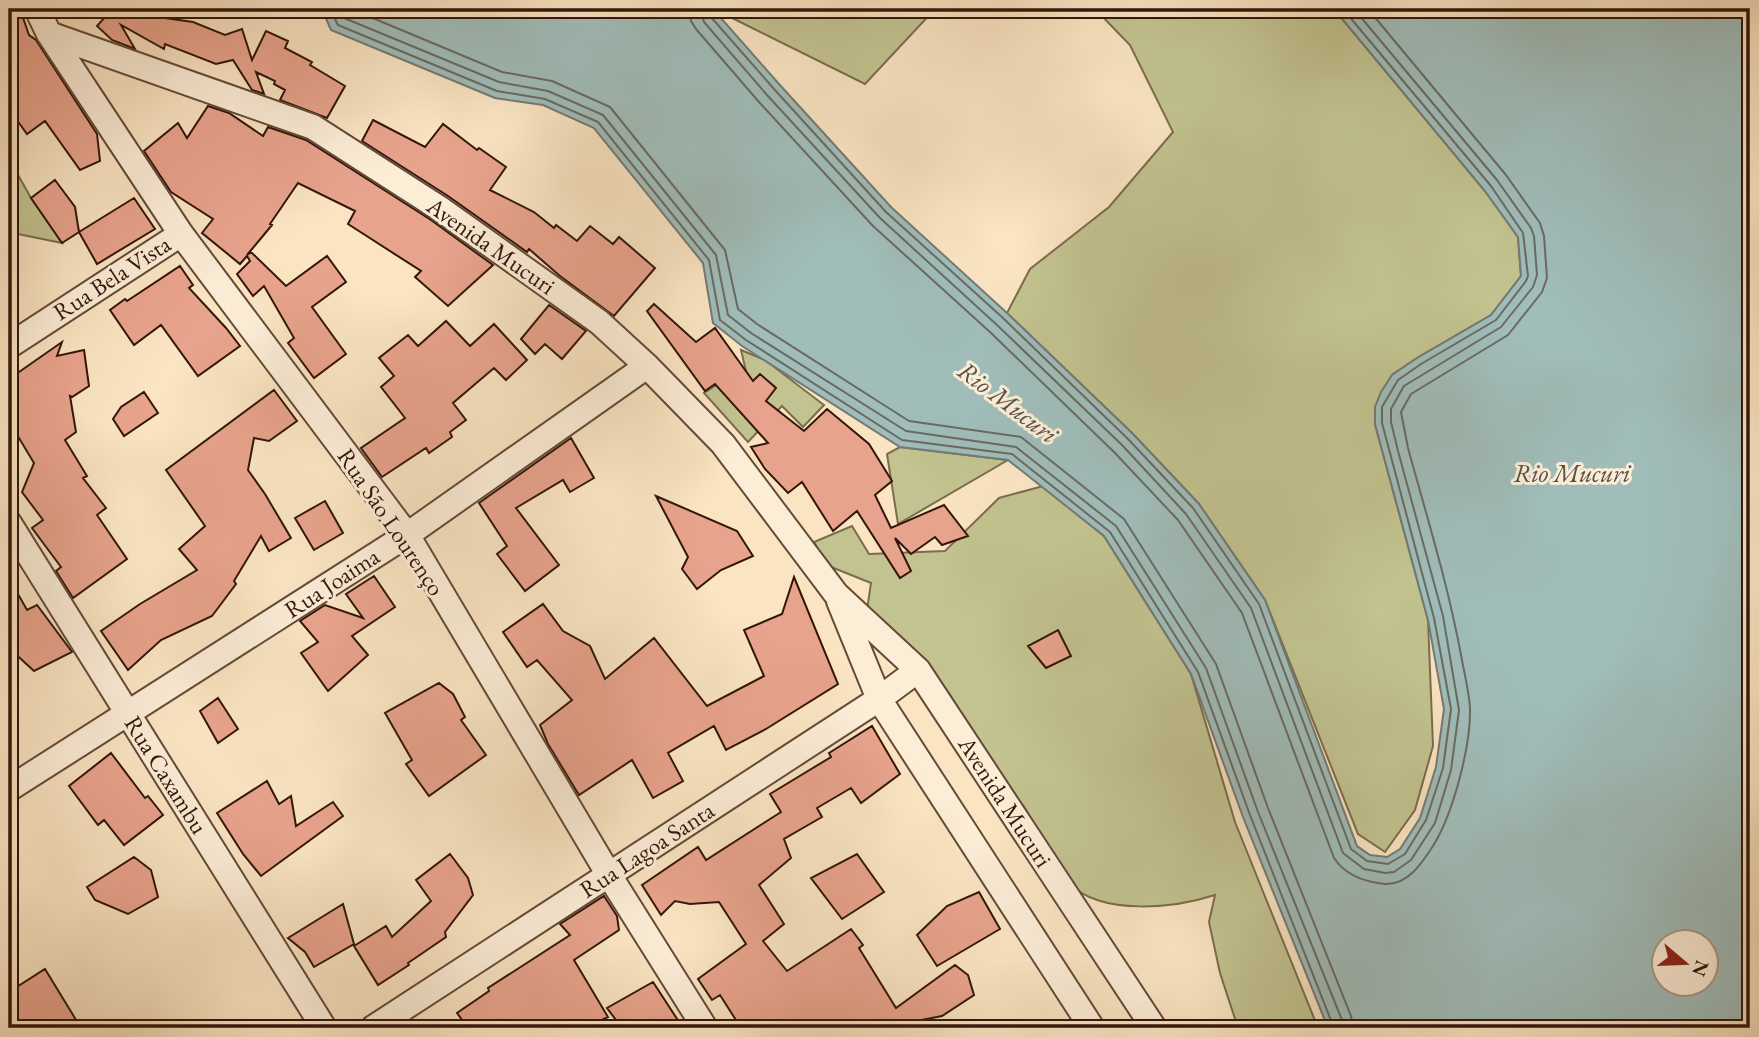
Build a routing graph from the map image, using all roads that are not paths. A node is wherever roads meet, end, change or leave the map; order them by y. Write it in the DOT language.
graph roads {
  1 [pos="37,9"];
  2 [pos="49,34"];
  3 [pos="181,234"];
  4 [pos="9,346"];
  5 [pos="647,366"];
  6 [pos="9,523"];
  7 [pos="407,535"];
  8 [pos="836,594"];
  9 [pos="918,670"];
  10 [pos="879,699"];
  11 [pos="128,714"];
  12 [pos="9,789"];
  13 [pos="609,875"];
  14 [pos="324,1028"];
  15 [pos="373,1028"];
  16 [pos="705,1028"];
  17 [pos="1092,1028"];
  18 [pos="1154,1028"];
  1 -- 2 [label="street, Rua São Lourenço"];
  2 -- 3 [label="street, Rua São Lourenço"];
  2 -- 5 [label="street, Avenida Mucuri"];
  3 -- 4 [label="street, Rua Bela Vista"];
  3 -- 7 [label="street, Rua São Lourenço"];
  5 -- 7 [label="street, Rua Joaima"];
  5 -- 8 [label="street, Avenida Mucuri"];
  6 -- 11 [label="street, Rua Caxambu"];
  7 -- 11 [label="street, Rua Joaima"];
  7 -- 13 [label="street, Rua São Lourenço"];
  8 -- 9 [label="street, Avenida Mucuri"];
  8 -- 10 [label="street, Avenida Mucuri"];
  9 -- 10 [label="street, Rua Lagoa Santa"];
  9 -- 18 [label="street, Avenida Mucuri"];
  10 -- 13 [label="street, Rua Lagoa Santa"];
  10 -- 17 [label="street, Avenida Mucuri"];
  11 -- 12 [label="street, Rua Joaima"];
  11 -- 14 [label="street, Rua Caxambu"];
  13 -- 15 [label="street, Rua Lagoa Santa"];
  13 -- 16 [label="street, Rua São Lourenço"];
}
